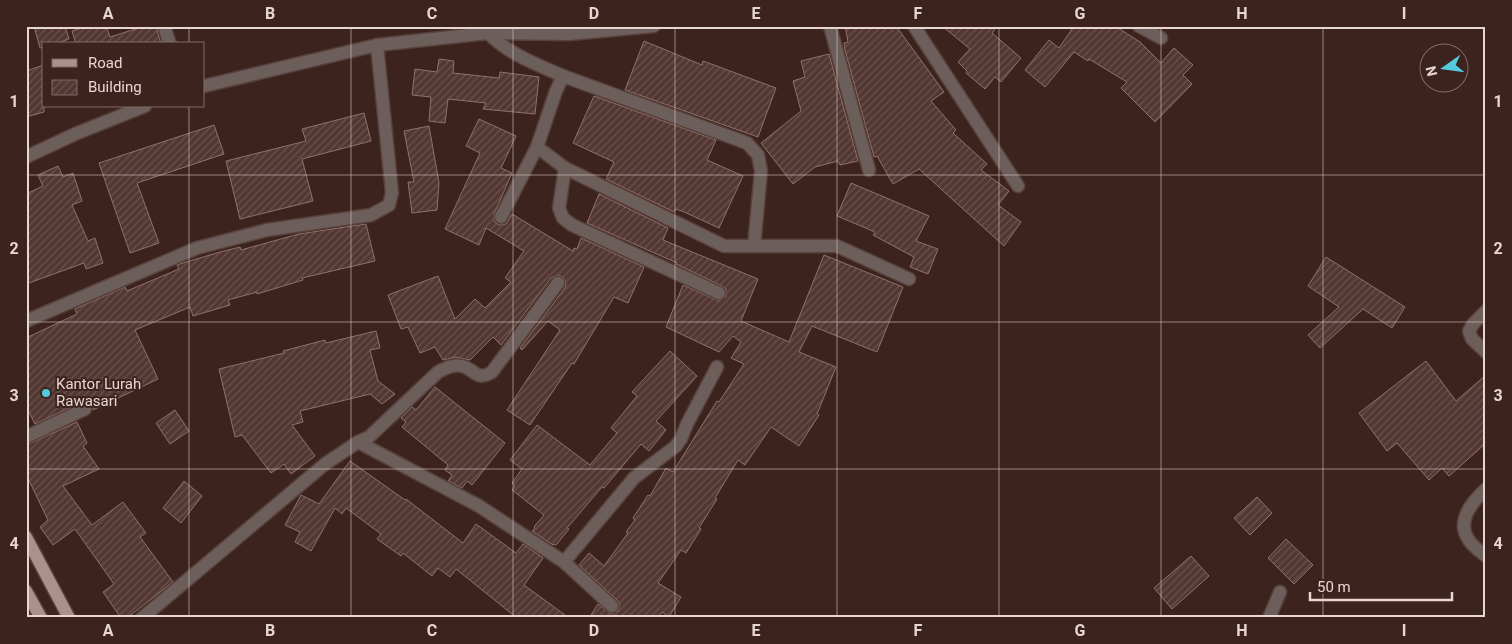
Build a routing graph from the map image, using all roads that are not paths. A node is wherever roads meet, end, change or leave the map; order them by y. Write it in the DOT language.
graph roads {
  1 [pos="164,26"];
  2 [pos="654,26"];
  3 [pos="830,26"];
  4 [pos="914,26"];
  5 [pos="1139,26"];
  6 [pos="462,30"];
  7 [pos="488,33"];
  8 [pos="1162,38"];
  9 [pos="169,42"];
  10 [pos="377,45"];
  11 [pos="563,76"];
  12 [pos="205,86"];
  13 [pos="140,108"];
  14 [pos="538,147"];
  15 [pos="26,157"];
  16 [pos="566,168"];
  17 [pos="870,170"];
  18 [pos="1018,186"];
  19 [pos="500,217"];
  20 [pos="754,246"];
  21 [pos="909,279"];
  22 [pos="558,283"];
  23 [pos="719,293"];
  24 [pos="1486,311"];
  25 [pos="26,322"];
  26 [pos="1486,352"];
  27 [pos="717,367"];
  28 [pos="85,410"];
  29 [pos="26,437"];
  30 [pos="358,442"];
  31 [pos="1486,489"];
  32 [pos="26,537"];
  33 [pos="1486,556"];
  34 [pos="564,562"];
  35 [pos="26,591"];
  36 [pos="1280,592"];
  37 [pos="612,606"];
  38 [pos="41,618"];
  39 [pos="69,618"];
  40 [pos="142,618"];
  41 [pos="1269,618"];
  1 -- 9 [label="street"];
  2 -- 7 [label="street"];
  3 -- 17 [label="street"];
  4 -- 18 [label="street"];
  5 -- 8 [label="street"];
  6 -- 7 [label="street"];
  6 -- 10 [label="street"];
  7 -- 11 [label="street"];
  10 -- 12 [label="street"];
  10 -- 25 [label="street"];
  11 -- 14 [label="street"];
  11 -- 20 [label="street"];
  13 -- 15 [label="street"];
  14 -- 16 [label="street"];
  14 -- 19 [label="street"];
  16 -- 20 [label="street"];
  16 -- 23 [label="street"];
  20 -- 21 [label="street"];
  22 -- 30 [label="street"];
  24 -- 26 [label="street"];
  27 -- 34 [label="street"];
  28 -- 29 [label="street"];
  30 -- 34 [label="street"];
  30 -- 40 [label="street"];
  31 -- 33 [label="street"];
  32 -- 39 [label="main road"];
  34 -- 37 [label="street"];
  35 -- 38 [label="main road"];
  36 -- 41 [label="street"];
}
